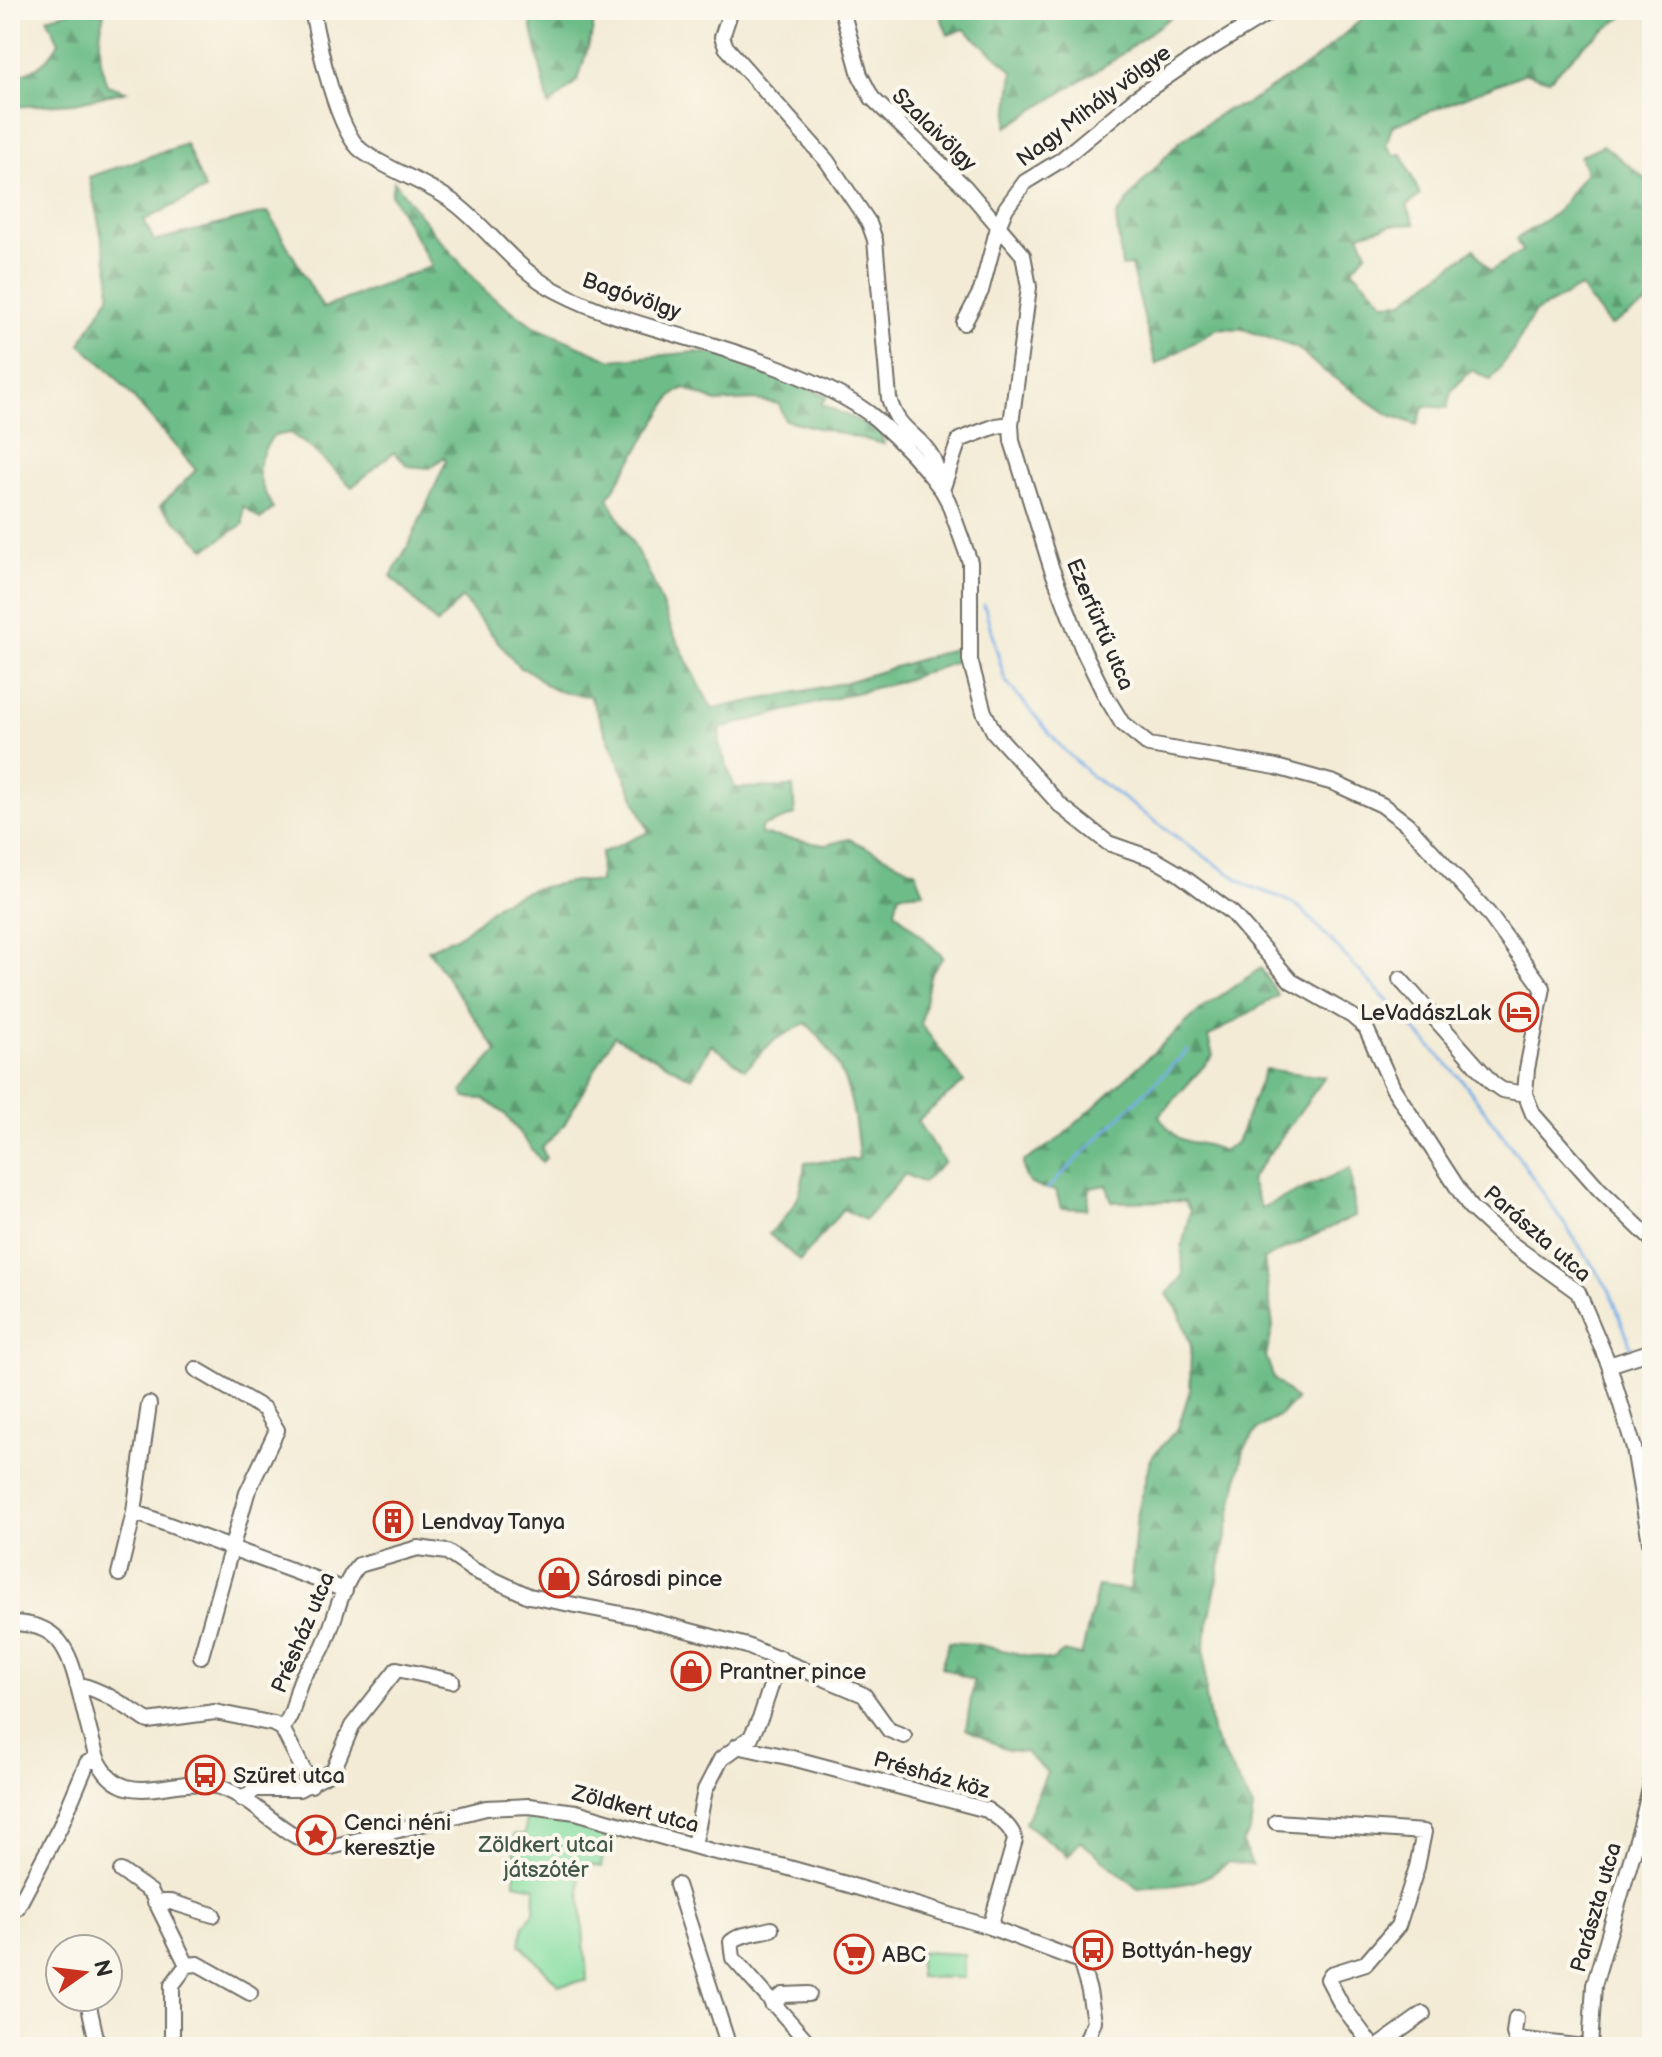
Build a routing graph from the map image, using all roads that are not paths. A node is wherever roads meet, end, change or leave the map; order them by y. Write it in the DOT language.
graph roads {
  1 [pos="312,10"];
  2 [pos="731,10"];
  3 [pos="842,10"];
  4 [pos="1273,10"];
  5 [pos="998,227"];
  6 [pos="964,323"];
  7 [pos="1011,424"];
  8 [pos="941,483"];
  9 [pos="1400,979"];
  10 [pos="1525,1094"];
  11 [pos="1652,1240"];
  12 [pos="1652,1351"];
  13 [pos="1609,1365"];
  14 [pos="196,1369"];
  15 [pos="149,1404"];
  16 [pos="134,1512"];
  17 [pos="231,1546"];
  18 [pos="1652,1554"];
  19 [pos="119,1574"];
  20 [pos="345,1590"];
  21 [pos="10,1623"];
  22 [pos="201,1656"];
  23 [pos="780,1658"];
  24 [pos="452,1681"];
  25 [pos="77,1684"];
  26 [pos="282,1728"];
  27 [pos="904,1736"];
  28 [pos="737,1746"];
  29 [pos="100,1765"];
  30 [pos="1652,1780"];
  31 [pos="311,1785"];
  32 [pos="242,1799"];
  33 [pos="1276,1822"];
  34 [pos="694,1846"];
  35 [pos="121,1871"];
  36 [pos="677,1885"];
  37 [pos="155,1902"];
  38 [pos="17,1908"];
  39 [pos="213,1915"];
  40 [pos="990,1927"];
  41 [pos="771,1929"];
  42 [pos="187,1965"];
  43 [pos="250,1993"];
  44 [pos="809,1994"];
  45 [pos="772,2004"];
  46 [pos="91,2013"];
  47 [pos="1423,2014"];
  48 [pos="1516,2018"];
  49 [pos="98,2047"];
  50 [pos="172,2047"];
  51 [pos="729,2047"];
  52 [pos="812,2047"];
  53 [pos="1084,2047"];
  54 [pos="1375,2047"];
  55 [pos="1587,2047"];
  1 -- 8 [label="street, Bagóvölgy"];
  2 -- 8 [label="street"];
  3 -- 5 [label="street, Szalaivölgy"];
  4 -- 5 [label="street, Nagy Mihály völgye"];
  5 -- 6 [label="street, Nagy Mihály völgye"];
  5 -- 7 [label="street, Ezerfürtű utca"];
  7 -- 8 [label="street"];
  7 -- 10 [label="street, Ezerfürtű utca"];
  8 -- 13 [label="street, Parászta utca"];
  9 -- 10 [label="street"];
  10 -- 11 [label="street"];
  12 -- 13 [label="street"];
  13 -- 18 [label="street, Parászta utca"];
  14 -- 17 [label="street"];
  15 -- 16 [label="street"];
  16 -- 17 [label="street"];
  16 -- 19 [label="street"];
  17 -- 20 [label="street"];
  17 -- 22 [label="street"];
  20 -- 23 [label="street, Présház utca"];
  20 -- 26 [label="street, Présház utca"];
  21 -- 25 [label="street"];
  23 -- 27 [label="street, Présház utca"];
  23 -- 28 [label="street"];
  24 -- 31 [label="street"];
  25 -- 26 [label="street"];
  25 -- 29 [label="street"];
  26 -- 31 [label="street"];
  28 -- 34 [label="street"];
  28 -- 40 [label="street, Présház köz"];
  29 -- 32 [label="street, Zöldkert utca"];
  29 -- 38 [label="street"];
  30 -- 55 [label="street, Parászta utca"];
  31 -- 32 [label="street"];
  32 -- 34 [label="street, Zöldkert utca"];
  33 -- 54 [label="street"];
  34 -- 40 [label="street, Zöldkert utca"];
  35 -- 37 [label="street"];
  36 -- 51 [label="street"];
  37 -- 39 [label="street"];
  37 -- 42 [label="street"];
  40 -- 53 [label="street, Zöldkert utca"];
  41 -- 45 [label="street"];
  42 -- 43 [label="street"];
  42 -- 50 [label="street"];
  44 -- 45 [label="street"];
  45 -- 52 [label="street"];
  46 -- 49 [label="street"];
  47 -- 54 [label="street"];
  48 -- 55 [label="street"];
}
